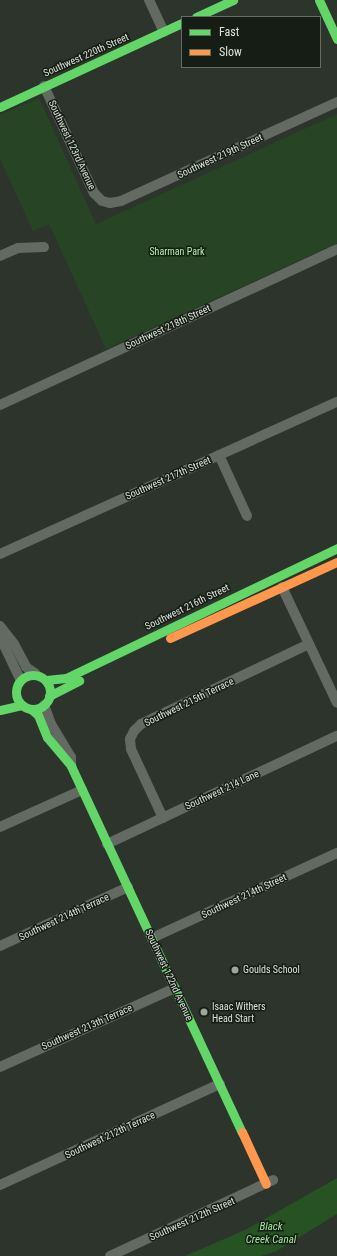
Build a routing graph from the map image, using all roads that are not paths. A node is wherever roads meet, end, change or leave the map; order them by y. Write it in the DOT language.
graph roads {
  1 [pos="149,0"];
  2 [pos="233,0"];
  3 [pos="319,0"];
  4 [pos="198,16"];
  5 [pos="181,24"];
  6 [pos="164,32"];
  7 [pos="337,39"];
  8 [pos="44,86"];
  9 [pos="337,102"];
  10 [pos="0,107"];
  11 [pos="102,201"];
  12 [pos="44,248"];
  13 [pos="337,250"];
  14 [pos="0,256"];
  15 [pos="337,402"];
  16 [pos="0,405"];
  17 [pos="219,456"];
  18 [pos="247,516"];
  19 [pos="337,548"];
  20 [pos="337,552"];
  21 [pos="0,554"];
  22 [pos="337,562"];
  23 [pos="282,587"];
  24 [pos="0,626"];
  25 [pos="0,637"];
  26 [pos="309,644"];
  27 [pos="36,674"];
  28 [pos="20,679"];
  29 [pos="46,680"];
  30 [pos="7,696"];
  31 [pos="47,701"];
  32 [pos="337,704"];
  33 [pos="21,705"];
  34 [pos="31,709"];
  35 [pos="0,710"];
  36 [pos="337,736"];
  37 [pos="71,766"];
  38 [pos="82,790"];
  39 [pos="163,818"];
  40 [pos="0,827"];
  41 [pos="107,844"];
  42 [pos="337,853"];
  43 [pos="128,887"];
  44 [pos="152,938"];
  45 [pos="0,946"];
  46 [pos="175,988"];
  47 [pos="0,1067"];
  48 [pos="220,1084"];
  49 [pos="270,1182"];
  50 [pos="0,1185"];
  51 [pos="110,1256"];
  1 -- 6 [label="street"];
  2 -- 4 [label="street"];
  3 -- 7 [label="street"];
  5 -- 6 [label="street, Southwest 220th Street"];
  6 -- 8 [label="street, Southwest 220th Street"];
  8 -- 10 [label="street, Southwest 220th Street"];
  8 -- 11 [label="street, Southwest 123rd Avenue"];
  9 -- 11 [label="street, Southwest 219th Street"];
  12 -- 14 [label="street"];
  13 -- 16 [label="street, Southwest 218th Street"];
  15 -- 17 [label="street, Southwest 217th Street"];
  17 -- 18 [label="street"];
  17 -- 21 [label="street, Southwest 217th Street"];
  19 -- 29 [label="street, Southwest 216th Street"];
  20 -- 23 [label="street"];
  22 -- 23 [label="street, Southwest 216th Street"];
  23 -- 26 [label="street"];
  23 -- 31 [label="street, Southwest 216th Street"];
  24 -- 27 [label="street"];
  25 -- 28 [label="street"];
  26 -- 32 [label="street"];
  26 -- 39 [label="street, Southwest 215th Terrace"];
  27 -- 28 [label="street"];
  27 -- 29 [label="street"];
  28 -- 30 [label="street"];
  29 -- 31 [label="street"];
  30 -- 33 [label="street"];
  31 -- 34 [label="street"];
  31 -- 37 [label="street, Southwest 122nd Avenue"];
  33 -- 34 [label="street"];
  33 -- 35 [label="street"];
  34 -- 37 [label="street, Southwest 122nd Avenue"];
  36 -- 39 [label="street, Southwest 214 Lane"];
  37 -- 38 [label="street, Southwest 122nd Avenue"];
  38 -- 40 [label="street"];
  38 -- 41 [label="street, Southwest 122nd Avenue"];
  39 -- 41 [label="street, Southwest 214 Lane"];
  41 -- 43 [label="street, Southwest 122nd Avenue"];
  42 -- 44 [label="street, Southwest 214th Street"];
  43 -- 44 [label="street, Southwest 122nd Avenue"];
  43 -- 45 [label="street, Southwest 214th Terrace"];
  44 -- 46 [label="street, Southwest 122nd Avenue"];
  46 -- 47 [label="street, Southwest 213th Terrace"];
  46 -- 48 [label="street, Southwest 122nd Avenue"];
  48 -- 49 [label="street, Southwest 122nd Avenue"];
  48 -- 50 [label="street, Southwest 212th Terrace"];
  49 -- 51 [label="street, Southwest 212th Street"];
}
